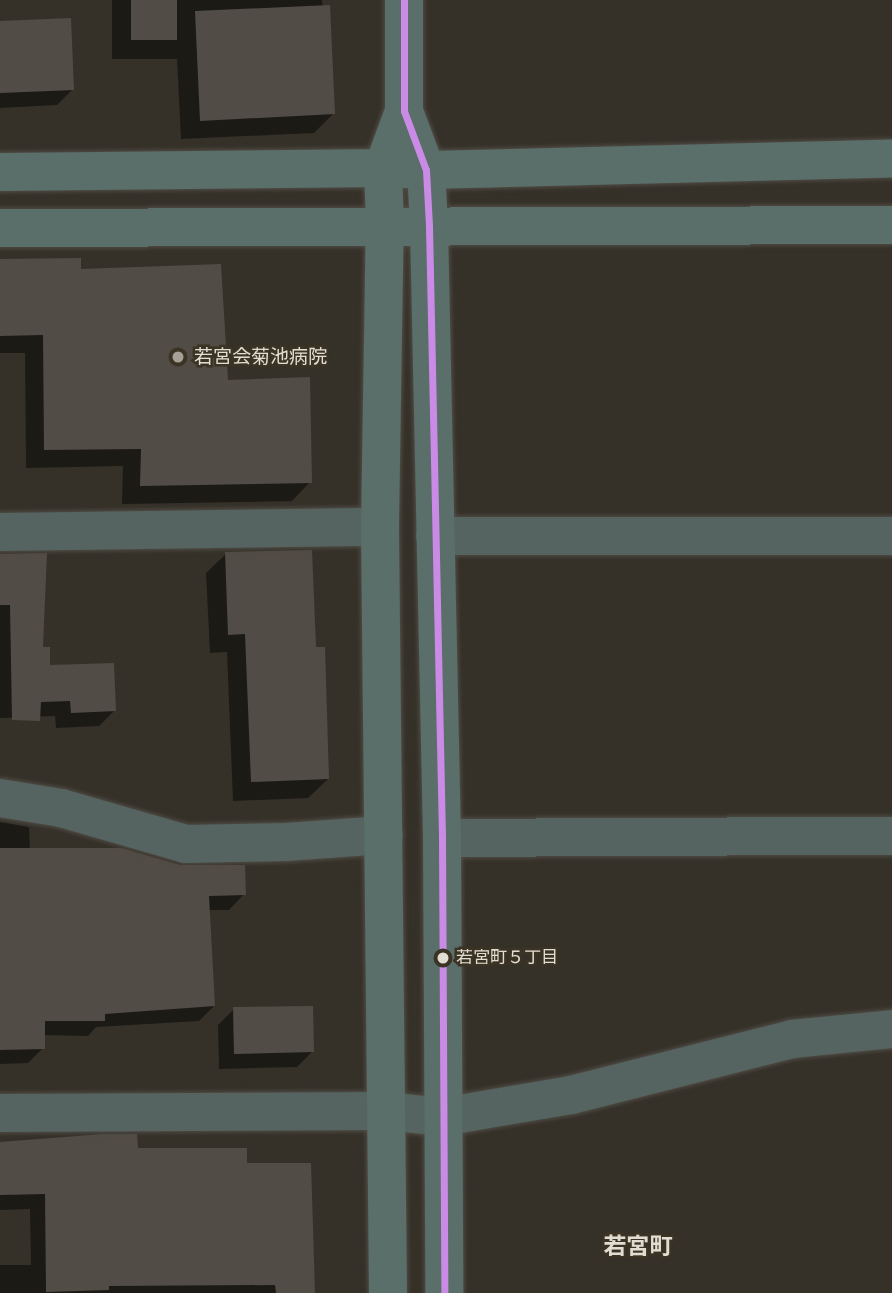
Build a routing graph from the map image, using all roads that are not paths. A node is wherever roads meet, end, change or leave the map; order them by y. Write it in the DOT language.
graph roads {
  1 [pos="404,0"];
  2 [pos="404,111"];
  3 [pos="892,159"];
  4 [pos="383,168"];
  5 [pos="426,170"];
  6 [pos="0,172"];
  7 [pos="385,225"];
  8 [pos="892,225"];
  9 [pos="429,226"];
  10 [pos="0,228"];
  11 [pos="380,527"];
  12 [pos="0,532"];
  13 [pos="435,536"];
  14 [pos="892,536"];
  15 [pos="0,798"];
  16 [pos="384,835"];
  17 [pos="892,836"];
  18 [pos="442,838"];
  19 [pos="892,1030"];
  20 [pos="385,1111"];
  21 [pos="0,1113"];
  22 [pos="442,1117"];
  23 [pos="388,1293"];
  24 [pos="444,1293"];
  1 -- 2 [label="street"];
  2 -- 4 [label="street"];
  2 -- 5 [label="street"];
  3 -- 5 [label="street"];
  4 -- 5 [label="street"];
  4 -- 6 [label="street"];
  4 -- 7 [label="street"];
  5 -- 9 [label="street"];
  7 -- 9 [label="street"];
  7 -- 10 [label="street"];
  7 -- 11 [label="street"];
  8 -- 9 [label="street"];
  9 -- 13 [label="street"];
  11 -- 12 [label="street"];
  11 -- 16 [label="street"];
  13 -- 14 [label="street"];
  13 -- 18 [label="street"];
  15 -- 16 [label="street"];
  16 -- 20 [label="street"];
  17 -- 18 [label="street"];
  18 -- 22 [label="street"];
  19 -- 22 [label="street"];
  20 -- 21 [label="street"];
  20 -- 22 [label="street"];
  20 -- 23 [label="street"];
  22 -- 24 [label="street"];
}
